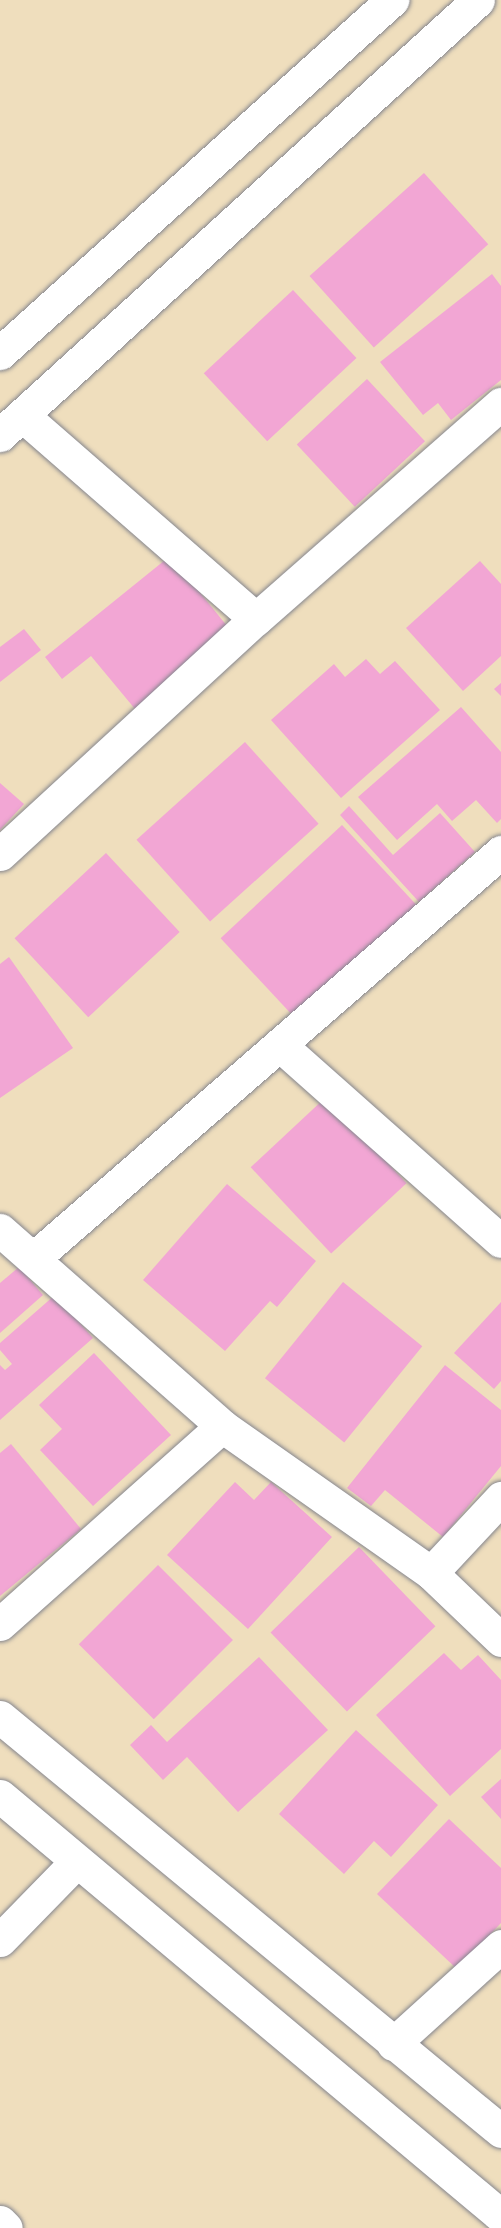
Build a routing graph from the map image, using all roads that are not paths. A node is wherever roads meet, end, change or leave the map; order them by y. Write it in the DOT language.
graph roads {
  1 [pos="392,0"];
  2 [pos="478,0"];
  3 [pos="0,353"];
  4 [pos="501,404"];
  5 [pos="11,425"];
  6 [pos="256,619"];
  7 [pos="501,852"];
  8 [pos="0,854"];
  9 [pos="280,1045"];
  10 [pos="0,1230"];
  11 [pos="501,1241"];
  12 [pos="33,1258"];
  13 [pos="222,1426"];
  14 [pos="501,1498"];
  15 [pos="431,1573"];
  16 [pos="0,1624"];
  17 [pos="501,1640"];
  18 [pos="0,1717"];
  19 [pos="0,1796"];
  20 [pos="77,1861"];
  21 [pos="0,1940"];
  22 [pos="501,1946"];
  23 [pos="393,2044"];
  24 [pos="501,2131"];
  25 [pos="501,2216"];
  26 [pos="0,2222"];
  27 [pos="6,2228"];
  1 -- 3 [label="street"];
  2 -- 5 [label="street"];
  4 -- 6 [label="street"];
  5 -- 6 [label="street"];
  6 -- 8 [label="street"];
  7 -- 9 [label="street"];
  9 -- 11 [label="street"];
  9 -- 12 [label="street"];
  10 -- 12 [label="street"];
  12 -- 13 [label="street"];
  13 -- 15 [label="street"];
  13 -- 16 [label="street"];
  14 -- 15 [label="street"];
  15 -- 17 [label="street"];
  18 -- 23 [label="street"];
  19 -- 20 [label="street"];
  20 -- 21 [label="street"];
  20 -- 25 [label="street"];
  22 -- 23 [label="street"];
  23 -- 24 [label="street"];
  26 -- 27 [label="street"];
}
